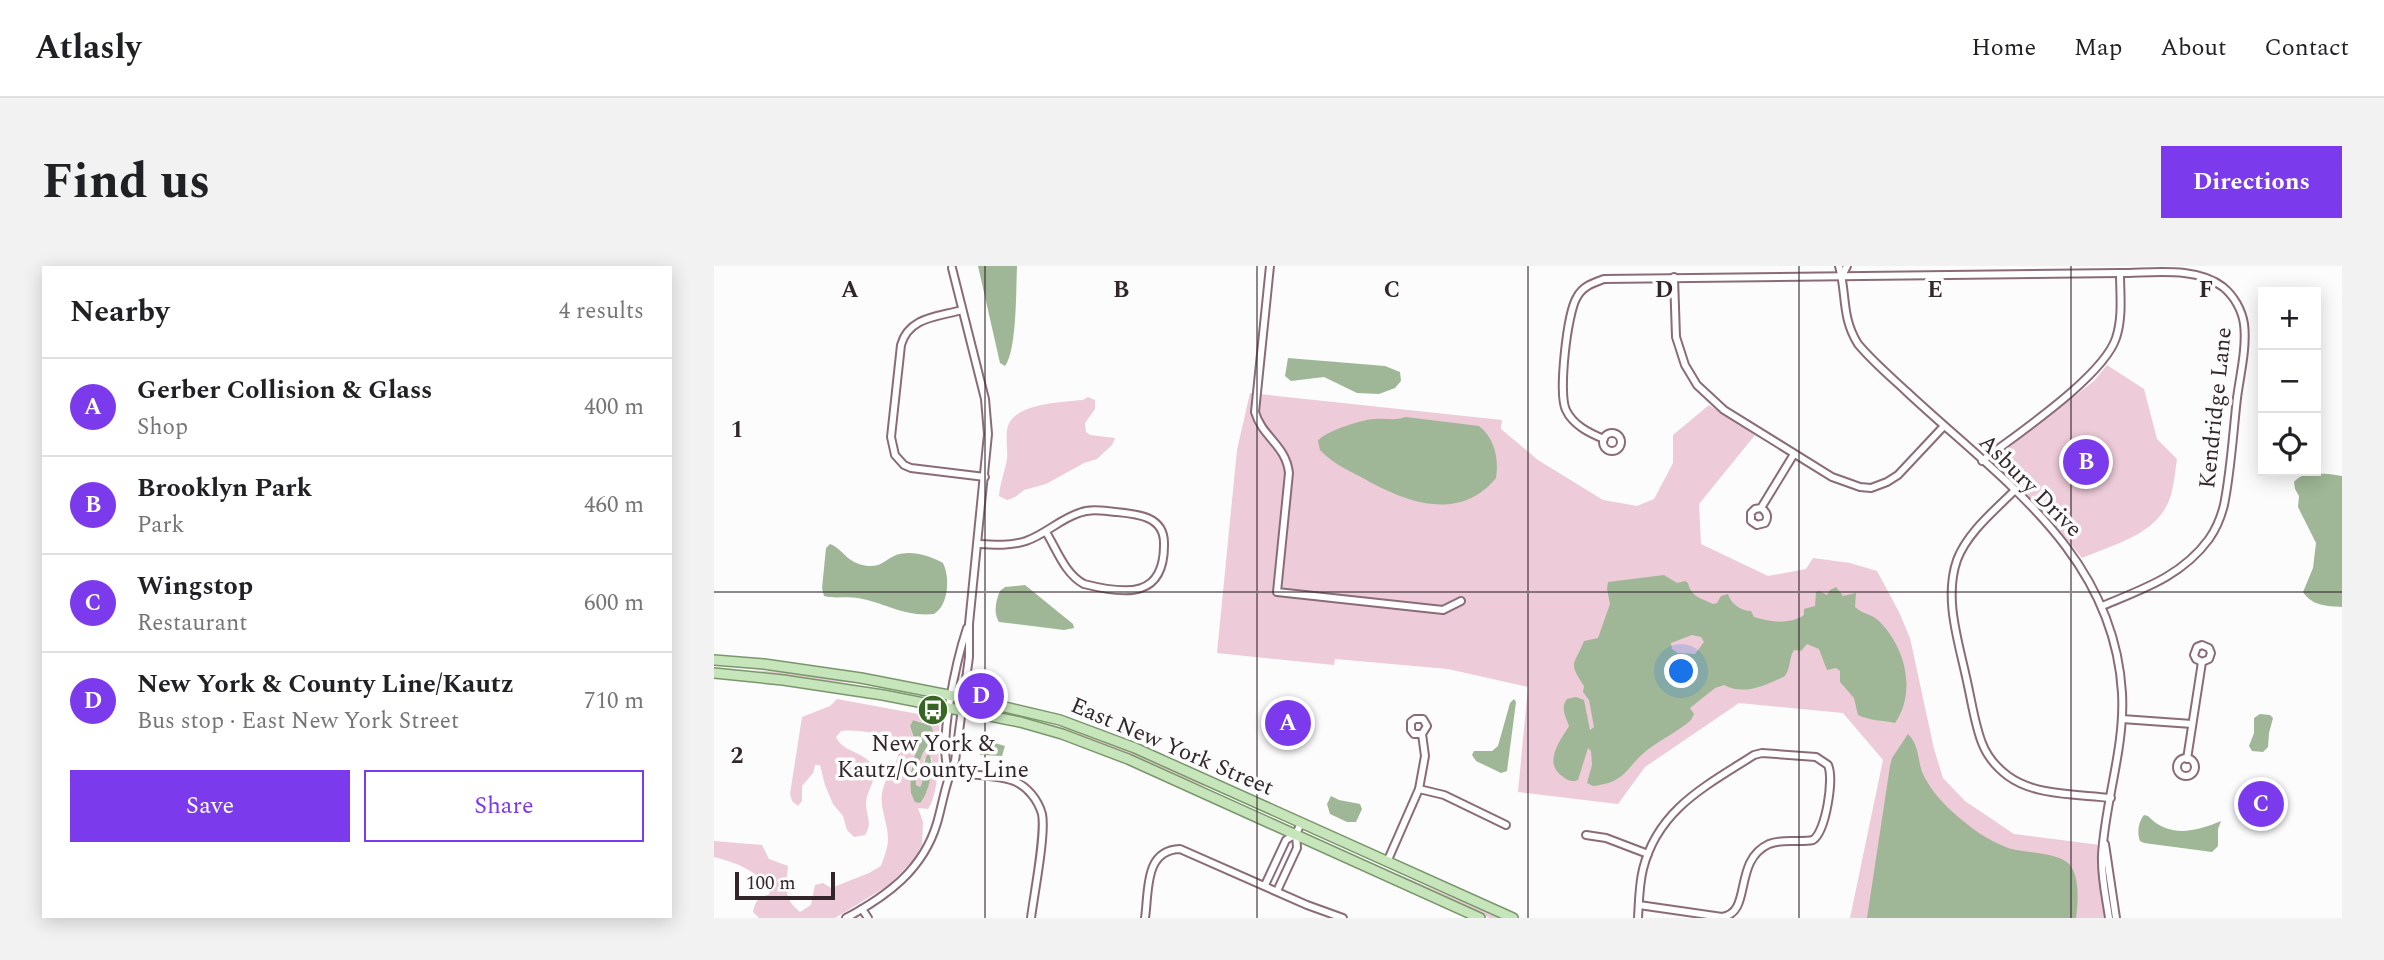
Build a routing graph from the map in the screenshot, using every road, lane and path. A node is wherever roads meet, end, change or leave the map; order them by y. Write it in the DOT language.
graph roads {
  1 [pos="1270,266"];
  2 [pos="1839,266"];
  3 [pos="1847,266"];
  4 [pos="952,267"];
  5 [pos="2120,273"];
  6 [pos="1842,276"];
  7 [pos="1674,277"];
  8 [pos="962,310"];
  9 [pos="1944,426"];
  10 [pos="1604,439"];
  11 [pos="1794,454"];
  12 [pos="1982,461"];
  13 [pos="985,477"];
  14 [pos="2014,491"];
  15 [pos="1761,508"];
  16 [pos="1046,532"];
  17 [pos="978,544"];
  18 [pos="1461,601"];
  19 [pos="2102,606"];
  20 [pos="969,624"];
  21 [pos="714,660"];
  22 [pos="2202,662"];
  23 [pos="714,673"];
  24 [pos="952,695"];
  25 [pos="963,698"];
  26 [pos="950,708"];
  27 [pos="961,710"];
  28 [pos="2122,719"];
  29 [pos="2192,724"];
  30 [pos="1422,734"];
  31 [pos="2187,759"];
  32 [pos="949,773"];
  33 [pos="1419,789"];
  34 [pos="2111,798"];
  35 [pos="1301,823"];
  36 [pos="1507,825"];
  37 [pos="1296,834"];
  38 [pos="1586,835"];
  39 [pos="2105,842"];
  40 [pos="1648,854"];
  41 [pos="1387,862"];
  42 [pos="1265,885"];
  43 [pos="1277,891"];
  44 [pos="1639,905"];
  45 [pos="862,909"];
  46 [pos="846,918"];
  47 [pos="868,918"];
  48 [pos="1031,918"];
  49 [pos="1145,918"];
  50 [pos="1343,918"];
  51 [pos="1480,918"];
  52 [pos="1513,918"];
  53 [pos="1638,918"];
  54 [pos="2109,918"];
  55 [pos="2116,918"];
  1 -- 18 [label="street"];
  2 -- 6 [label="street, Asbury Drive"];
  3 -- 6 [label="street"];
  4 -- 8 [label="street"];
  5 -- 6 [label="street, Kendridge Lane"];
  5 -- 12 [label="street"];
  5 -- 19 [label="street, Kendridge Lane"];
  6 -- 7 [label="street, Kendridge Lane"];
  6 -- 9 [label="street, Asbury Drive"];
  7 -- 10 [label="street, Kendridge Lane"];
  7 -- 11 [label="street"];
  8 -- 13 [label="street"];
  8 -- 13 [label="street"];
  9 -- 11 [label="street"];
  9 -- 12 [label="street, Asbury Drive"];
  11 -- 15 [label="street"];
  12 -- 14 [label="street, Asbury Drive"];
  13 -- 17 [label="street"];
  14 -- 19 [label="street, Asbury Drive"];
  14 -- 34 [label="street"];
  16 -- 16 [label="street"];
  16 -- 17 [label="street"];
  17 -- 20 [label="street"];
  19 -- 28 [label="street, Asbury Drive"];
  20 -- 24 [label="street"];
  20 -- 25 [label="street"];
  21 -- 24 [label="main road, East New York Street"];
  22 -- 29 [label="street"];
  23 -- 26 [label="main road, East New York Street"];
  24 -- 25 [label="main road, East New York Street"];
  24 -- 26 [label="street"];
  25 -- 27 [label="street"];
  25 -- 35 [label="main road, East New York Street"];
  26 -- 27 [label="main road, East New York Street"];
  26 -- 32 [label="street"];
  27 -- 32 [label="street"];
  27 -- 37 [label="main road, East New York Street"];
  28 -- 29 [label="street"];
  28 -- 34 [label="street, Asbury Drive"];
  29 -- 31 [label="street"];
  30 -- 33 [label="street"];
  32 -- 45 [label="street"];
  32 -- 48 [label="street"];
  33 -- 36 [label="street"];
  33 -- 41 [label="street"];
  34 -- 39 [label="street, Asbury Drive"];
  35 -- 37 [label="street"];
  35 -- 41 [label="main road, East New York Street"];
  37 -- 42 [label="street"];
  37 -- 43 [label="street"];
  37 -- 51 [label="main road, East New York Street"];
  38 -- 40 [label="street"];
  39 -- 54 [label="street, Asbury Drive"];
  39 -- 55 [label="street, Asbury Drive"];
  40 -- 44 [label="street"];
  40 -- 44 [label="street"];
  41 -- 52 [label="main road, East New York Street"];
  42 -- 43 [label="street"];
  42 -- 49 [label="street"];
  43 -- 50 [label="street"];
  44 -- 53 [label="street"];
  45 -- 46 [label="street"];
  45 -- 47 [label="street"];
}
